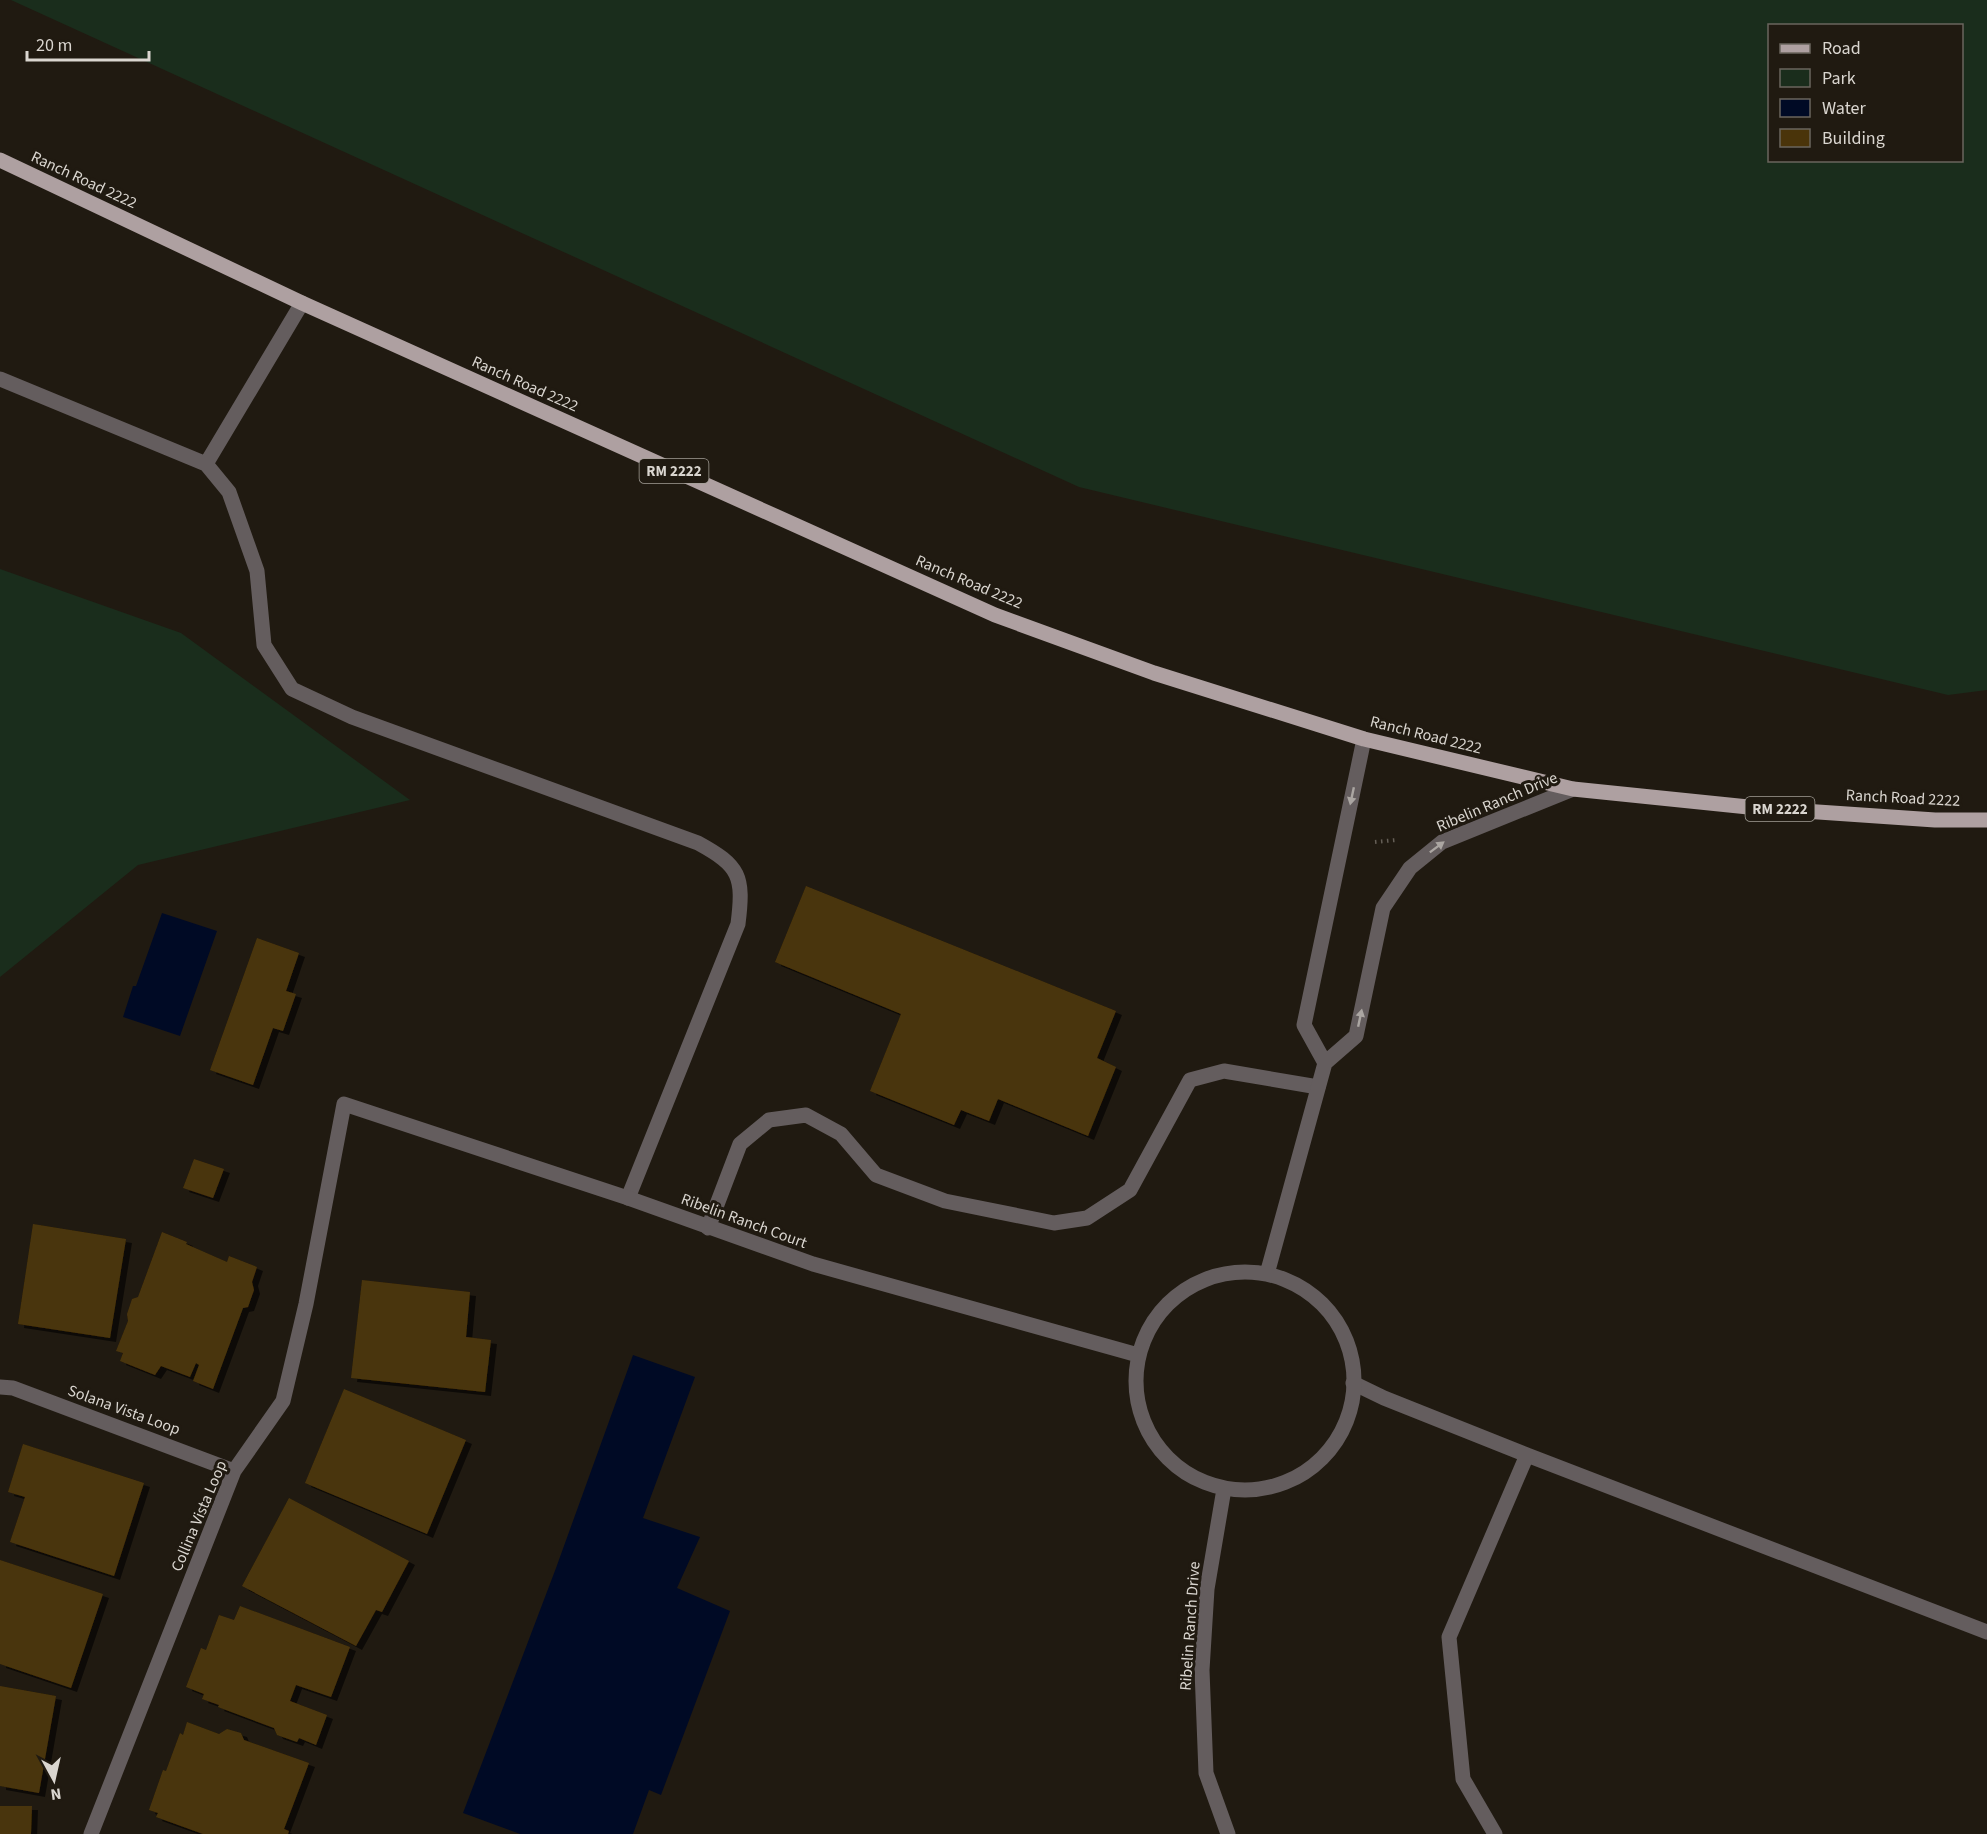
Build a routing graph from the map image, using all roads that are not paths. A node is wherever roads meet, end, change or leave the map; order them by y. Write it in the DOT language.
graph roads {
  1 [pos="0,160"];
  2 [pos="302,303"];
  3 [pos="0,380"];
  4 [pos="206,464"];
  5 [pos="1364,739"];
  6 [pos="1573,789"];
  7 [pos="1987,820"];
  8 [pos="1325,1063"];
  9 [pos="1318,1088"];
  10 [pos="344,1104"];
  11 [pos="628,1198"];
  12 [pos="708,1228"];
  13 [pos="1267,1274"];
  14 [pos="1138,1355"];
  15 [pos="1353,1383"];
  16 [pos="0,1387"];
  17 [pos="1527,1455"];
  18 [pos="234,1471"];
  19 [pos="1224,1489"];
  20 [pos="1987,1632"];
  21 [pos="91,1834"];
  22 [pos="1228,1834"];
  23 [pos="1495,1834"];
  1 -- 2 [label="main road, Ranch Road 2222 / RM 2222"];
  2 -- 4 [label="street"];
  2 -- 5 [label="main road, Ranch Road 2222 / RM 2222"];
  3 -- 4 [label="street"];
  4 -- 11 [label="street"];
  5 -- 6 [label="main road, Ranch Road 2222 / RM 2222"];
  5 -- 8 [label="street, one-way"];
  6 -- 7 [label="main road, Ranch Road 2222 / RM 2222"];
  8 -- 6 [label="street, Ribelin Ranch Drive, one-way"];
  8 -- 9 [label="street"];
  9 -- 12 [label="street"];
  9 -- 13 [label="street"];
  10 -- 11 [label="street, Ribelin Ranch Court"];
  10 -- 18 [label="street, Collina Vista Loop"];
  11 -- 12 [label="street, Ribelin Ranch Court"];
  12 -- 14 [label="street, Ribelin Ranch Court"];
  13 -- 14 [label="street"];
  13 -- 15 [label="street"];
  14 -- 19 [label="street"];
  15 -- 17 [label="street"];
  15 -- 19 [label="street"];
  16 -- 18 [label="street, Solana Vista Loop"];
  17 -- 20 [label="street"];
  17 -- 23 [label="street"];
  18 -- 21 [label="street, Collina Vista Loop"];
  19 -- 22 [label="street, Ribelin Ranch Drive"];
}
